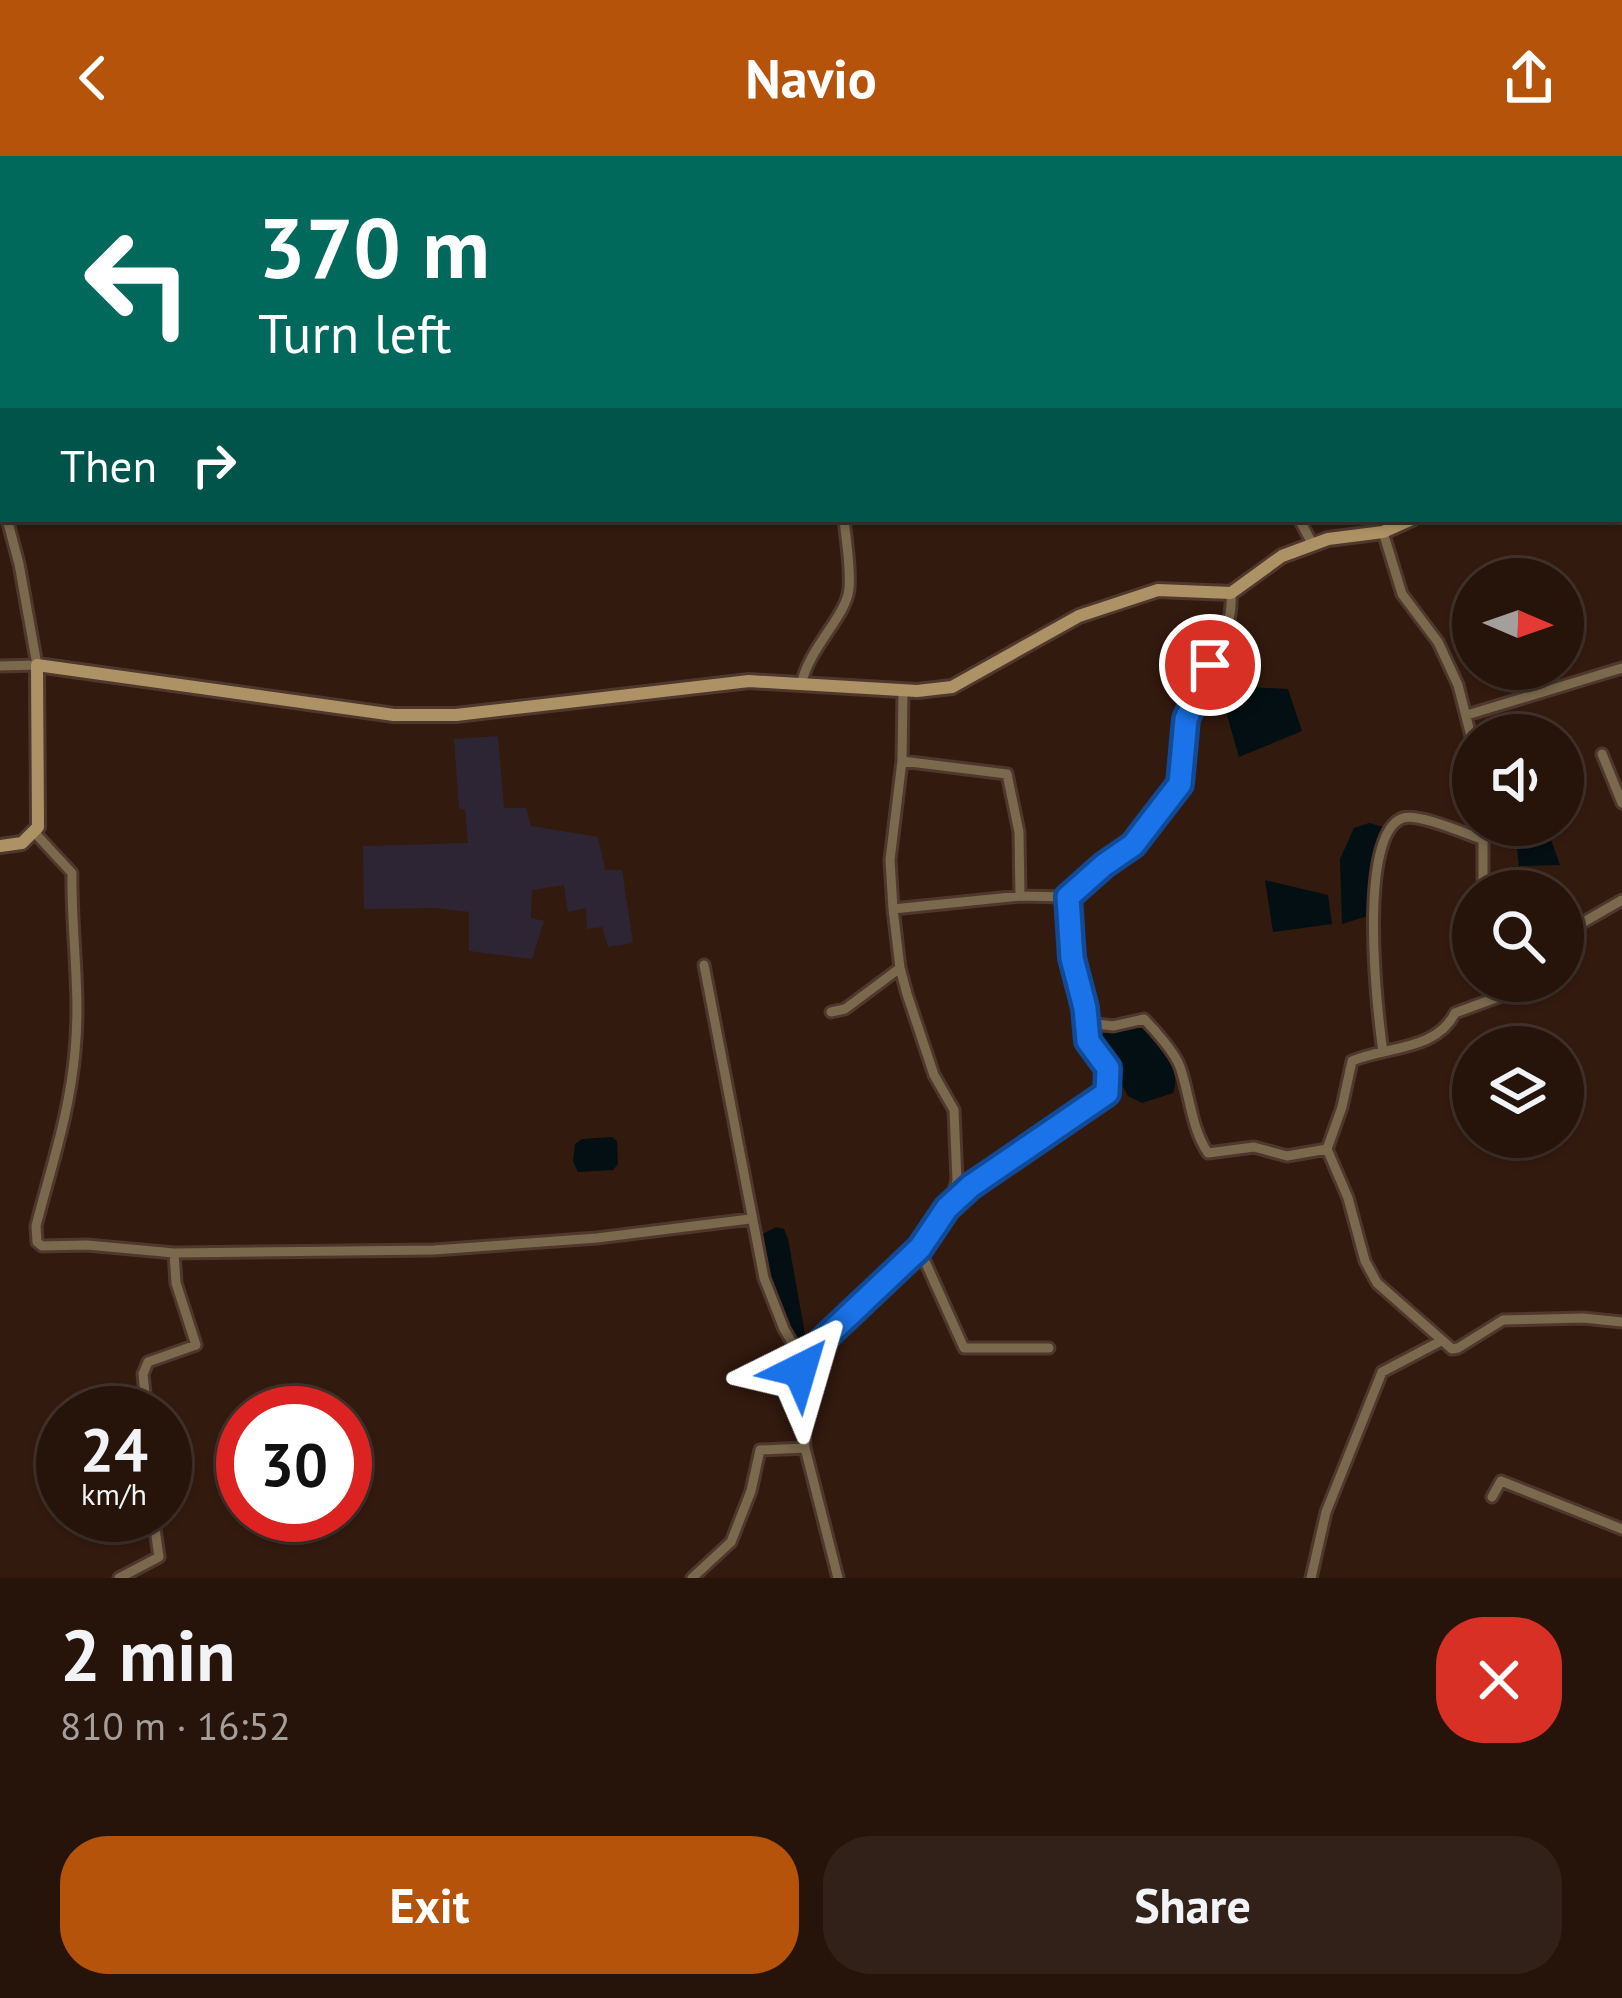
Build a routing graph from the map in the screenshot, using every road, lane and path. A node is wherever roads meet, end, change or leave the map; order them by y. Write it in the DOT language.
graph roads {
  1 [pos="8,522"];
  2 [pos="844,522"];
  3 [pos="1301,522"];
  4 [pos="1405,522"];
  5 [pos="1383,532"];
  6 [pos="1313,545"];
  7 [pos="1231,593"];
  8 [pos="37,665"];
  9 [pos="0,666"];
  10 [pos="1622,668"];
  11 [pos="801,685"];
  12 [pos="903,692"];
  13 [pos="1467,714"];
  14 [pos="1470,714"];
  15 [pos="1602,754"];
  16 [pos="902,761"];
  17 [pos="1622,803"];
  18 [pos="1452,829"];
  19 [pos="35,833"];
  20 [pos="0,846"];
  21 [pos="1020,896"];
  22 [pos="1068,897"];
  23 [pos="1622,900"];
  24 [pos="893,909"];
  25 [pos="1584,922"];
  26 [pos="704,964"];
  27 [pos="900,968"];
  28 [pos="1485,1002"];
  29 [pos="1085,1008"];
  30 [pos="831,1012"];
  31 [pos="1383,1052"];
  32 [pos="1327,1149"];
  33 [pos="947,1208"];
  34 [pos="750,1219"];
  35 [pos="920,1248"];
  36 [pos="174,1253"];
  37 [pos="1622,1322"];
  38 [pos="1439,1342"];
  39 [pos="1049,1348"];
  40 [pos="803,1361"];
  41 [pos="145,1386"];
  42 [pos="805,1448"];
  43 [pos="1492,1497"];
  44 [pos="1622,1528"];
  45 [pos="157,1542"];
  46 [pos="118,1578"];
  47 [pos="692,1578"];
  48 [pos="838,1578"];
  49 [pos="1311,1578"];
  1 -- 8 [label="street"];
  2 -- 11 [label="street"];
  3 -- 6 [label="street"];
  4 -- 5 [label="street"];
  5 -- 6 [label="street"];
  5 -- 13 [label="street"];
  6 -- 7 [label="street"];
  7 -- 12 [label="street"];
  7 -- 22 [label="street"];
  8 -- 9 [label="street"];
  8 -- 11 [label="street"];
  8 -- 19 [label="street"];
  10 -- 14 [label="street"];
  11 -- 12 [label="street"];
  12 -- 16 [label="street"];
  15 -- 17 [label="street"];
  16 -- 21 [label="street"];
  16 -- 24 [label="street"];
  18 -- 31 [label="street"];
  19 -- 20 [label="street"];
  19 -- 36 [label="street"];
  21 -- 22 [label="street"];
  21 -- 24 [label="street"];
  22 -- 29 [label="street"];
  23 -- 25 [label="street"];
  24 -- 27 [label="street"];
  26 -- 34 [label="street"];
  27 -- 30 [label="street"];
  27 -- 33 [label="street"];
  28 -- 31 [label="street"];
  29 -- 32 [label="street"];
  29 -- 33 [label="street"];
  31 -- 32 [label="street"];
  32 -- 38 [label="street"];
  33 -- 35 [label="street"];
  34 -- 36 [label="street"];
  34 -- 40 [label="street"];
  35 -- 39 [label="street"];
  35 -- 40 [label="street"];
  36 -- 41 [label="street"];
  37 -- 38 [label="street"];
  38 -- 49 [label="street"];
  40 -- 42 [label="street"];
  42 -- 47 [label="street"];
  42 -- 48 [label="street"];
  43 -- 44 [label="street"];
  45 -- 46 [label="street"];
}
